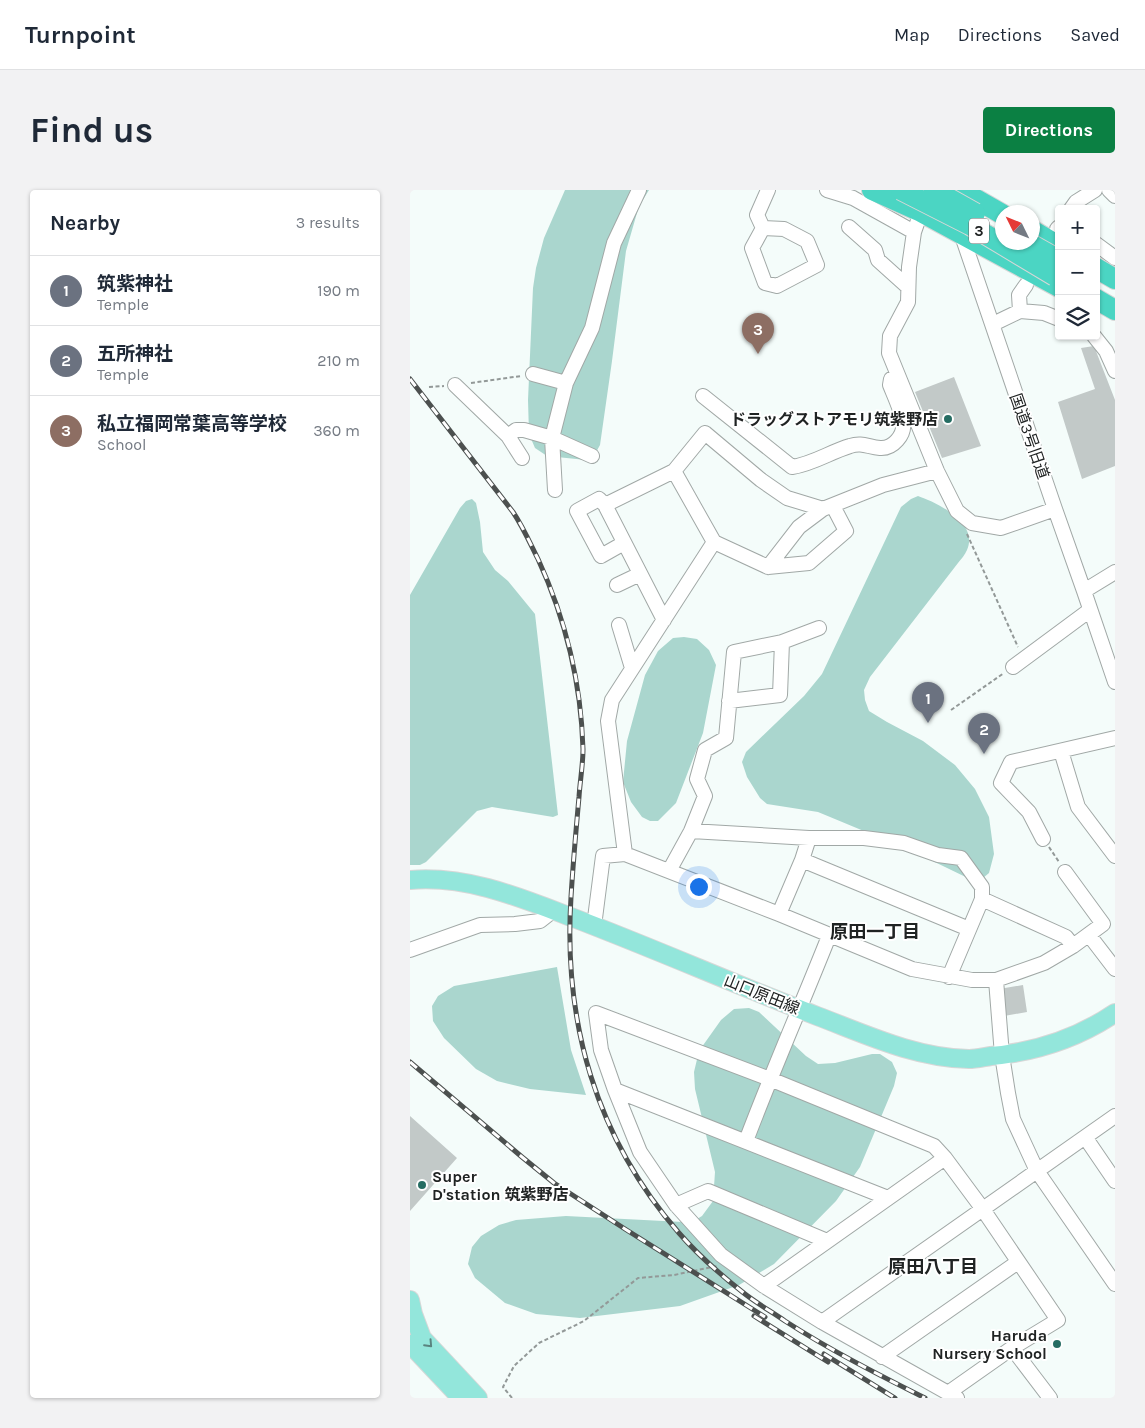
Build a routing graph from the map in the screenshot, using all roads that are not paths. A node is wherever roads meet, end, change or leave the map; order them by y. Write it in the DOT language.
graph roads {
  1 [pos="639,190"];
  2 [pos="768,190"];
  3 [pos="827,190"];
  4 [pos="872,190"];
  5 [pos="901,190"];
  6 [pos="934,190"];
  7 [pos="944,190"];
  8 [pos="960,190"];
  9 [pos="1095,190"];
  10 [pos="1109,190"];
  11 [pos="1115,196"];
  12 [pos="1074,205"];
  13 [pos="995,210"];
  14 [pos="921,212"];
  15 [pos="995,224"];
  16 [pos="849,227"];
  17 [pos="763,228"];
  18 [pos="1040,231"];
  19 [pos="914,232"];
  20 [pos="1055,234"];
  21 [pos="962,235"];
  22 [pos="1100,247"];
  23 [pos="1035,250"];
  24 [pos="1115,258"];
  25 [pos="1100,270"];
  26 [pos="1055,272"];
  27 [pos="1055,273"];
  28 [pos="1055,274"];
  29 [pos="1115,279"];
  30 [pos="1100,284"];
  31 [pos="1026,286"];
  32 [pos="908,287"];
  33 [pos="1115,293"];
  34 [pos="1100,302"];
  35 [pos="1115,310"];
  36 [pos="1100,311"];
  37 [pos="1020,312"];
  38 [pos="1055,317"];
  39 [pos="1115,320"];
  40 [pos="993,324"];
  41 [pos="1097,340"];
  42 [pos="1115,371"];
  43 [pos="533,374"];
  44 [pos="898,375"];
  45 [pos="566,383"];
  46 [pos="454,386"];
  47 [pos="703,396"];
  48 [pos="508,436"];
  49 [pos="552,438"];
  50 [pos="592,456"];
  51 [pos="522,458"];
  52 [pos="674,471"];
  53 [pos="937,471"];
  54 [pos="555,490"];
  55 [pos="605,505"];
  56 [pos="828,507"];
  57 [pos="1055,510"];
  58 [pos="714,542"];
  59 [pos="624,543"];
  60 [pos="768,568"];
  61 [pos="1115,572"];
  62 [pos="640,574"];
  63 [pos="617,585"];
  64 [pos="1084,591"];
  65 [pos="1090,610"];
  66 [pos="664,620"];
  67 [pos="619,625"];
  68 [pos="819,628"];
  69 [pos="782,642"];
  70 [pos="1018,663"];
  71 [pos="632,668"];
  72 [pos="1115,682"];
  73 [pos="729,701"];
  74 [pos="1115,738"];
  75 [pos="1061,752"];
  76 [pos="691,831"];
  77 [pos="809,838"];
  78 [pos="1043,839"];
  79 [pos="626,854"];
  80 [pos="1115,856"];
  81 [pos="802,860"];
  82 [pos="669,871"];
  83 [pos="1066,872"];
  84 [pos="410,880"];
  85 [pos="982,898"];
  86 [pos="554,910"];
  87 [pos="779,914"];
  88 [pos="594,926"];
  89 [pos="969,929"];
  90 [pos="1089,935"];
  91 [pos="829,936"];
  92 [pos="1073,946"];
  93 [pos="410,950"];
  94 [pos="1115,969"];
  95 [pos="949,977"];
  96 [pos="996,980"];
  97 [pos="800,1009"];
  98 [pos="1115,1013"];
  99 [pos="1002,1055"];
  100 [pos="770,1079"];
  101 [pos="614,1090"];
  102 [pos="1115,1116"];
  103 [pos="1085,1137"];
  104 [pos="746,1141"];
  105 [pos="945,1158"];
  106 [pos="1037,1171"];
  107 [pos="1115,1181"];
  108 [pos="888,1198"];
  109 [pos="676,1205"];
  110 [pos="982,1208"];
  111 [pos="827,1241"];
  112 [pos="1018,1262"];
  113 [pos="1115,1284"];
  114 [pos="764,1286"];
  115 [pos="410,1300"];
  116 [pos="822,1322"];
  117 [pos="410,1344"];
  118 [pos="1012,1348"];
  119 [pos="882,1357"];
  120 [pos="410,1362"];
  121 [pos="953,1395"];
  122 [pos="446,1398"];
  123 [pos="462,1398"];
  124 [pos="478,1398"];
  125 [pos="1050,1398"];
  1 -- 45 [label="street"];
  2 -- 17 [label="street"];
  3 -- 19 [label="street"];
  4 -- 14 [label="highway"];
  5 -- 27 [label="highway, 3, bridge"];
  6 -- 15 [label="highway, 3, bridge"];
  7 -- 21 [label="street, 国道3号旧道"];
  8 -- 13 [label="highway"];
  9 -- 12 [label="street"];
  10 -- 11 [label="street"];
  14 -- 19 [label="street"];
  14 -- 21 [label="highway"];
  16 -- 32 [label="street"];
  17 -- 17 [label="street"];
  18 -- 20 [label="highway"];
  19 -- 32 [label="street"];
  21 -- 28 [label="highway"];
  21 -- 40 [label="street, 国道3号旧道"];
  22 -- 24 [label="street"];
  23 -- 26 [label="highway, bridge"];
  25 -- 29 [label="highway"];
  30 -- 33 [label="highway"];
  31 -- 37 [label="street"];
  32 -- 44 [label="street"];
  34 -- 35 [label="highway"];
  36 -- 39 [label="highway"];
  37 -- 38 [label="street"];
  37 -- 40 [label="street"];
  40 -- 57 [label="street, 国道3号旧道"];
  41 -- 42 [label="street"];
  43 -- 45 [label="street"];
  44 -- 47 [label="street"];
  44 -- 53 [label="street"];
  45 -- 49 [label="street"];
  46 -- 48 [label="street"];
  48 -- 49 [label="street"];
  48 -- 51 [label="street"];
  49 -- 50 [label="street"];
  49 -- 54 [label="street"];
  52 -- 55 [label="street"];
  52 -- 56 [label="street"];
  52 -- 58 [label="street"];
  53 -- 56 [label="street"];
  53 -- 57 [label="street"];
  55 -- 59 [label="street"];
  55 -- 59 [label="street"];
  56 -- 60 [label="street"];
  56 -- 60 [label="street"];
  57 -- 64 [label="street, 国道3号旧道"];
  58 -- 60 [label="street"];
  58 -- 66 [label="street"];
  59 -- 62 [label="street"];
  61 -- 64 [label="street"];
  62 -- 63 [label="street"];
  62 -- 66 [label="street"];
  64 -- 65 [label="street, 国道3号旧道"];
  65 -- 70 [label="street"];
  65 -- 72 [label="street, 国道3号旧道"];
  66 -- 71 [label="street"];
  67 -- 71 [label="street"];
  68 -- 69 [label="street"];
  69 -- 73 [label="street"];
  69 -- 73 [label="street"];
  71 -- 79 [label="street"];
  73 -- 76 [label="street"];
  74 -- 75 [label="street"];
  75 -- 78 [label="street"];
  75 -- 80 [label="street"];
  76 -- 77 [label="street"];
  76 -- 82 [label="street"];
  77 -- 81 [label="street"];
  77 -- 85 [label="street"];
  79 -- 82 [label="street"];
  79 -- 88 [label="street"];
  81 -- 87 [label="street"];
  81 -- 89 [label="street"];
  82 -- 87 [label="street"];
  83 -- 90 [label="street"];
  84 -- 86 [label="main road, 山口原田線"];
  85 -- 89 [label="street"];
  85 -- 92 [label="street"];
  86 -- 88 [label="main road, 山口原田線"];
  86 -- 93 [label="street"];
  87 -- 91 [label="street"];
  88 -- 97 [label="main road, 山口原田線"];
  89 -- 95 [label="street"];
  90 -- 92 [label="street"];
  90 -- 94 [label="street"];
  91 -- 95 [label="street"];
  91 -- 97 [label="street"];
  92 -- 96 [label="street"];
  95 -- 96 [label="street"];
  96 -- 99 [label="street"];
  97 -- 99 [label="main road, 山口原田線"];
  97 -- 100 [label="street"];
  98 -- 99 [label="main road, 山口原田線"];
  99 -- 106 [label="street"];
  100 -- 101 [label="street"];
  100 -- 104 [label="street"];
  100 -- 105 [label="street"];
  101 -- 104 [label="street"];
  101 -- 109 [label="street"];
  102 -- 103 [label="street"];
  103 -- 106 [label="street"];
  103 -- 107 [label="street"];
  104 -- 108 [label="street"];
  105 -- 108 [label="street"];
  105 -- 110 [label="street"];
  106 -- 110 [label="street"];
  106 -- 113 [label="street"];
  108 -- 111 [label="street"];
  109 -- 111 [label="street"];
  109 -- 114 [label="street"];
  110 -- 112 [label="street"];
  110 -- 116 [label="street"];
  111 -- 114 [label="street"];
  112 -- 118 [label="street"];
  112 -- 119 [label="street"];
  114 -- 116 [label="street"];
  115 -- 124 [label="main road, one-way"];
  116 -- 119 [label="street"];
  117 -- 123 [label="main road"];
  118 -- 121 [label="street"];
  118 -- 125 [label="street"];
  119 -- 121 [label="street"];
  120 -- 122 [label="main road"];
}
